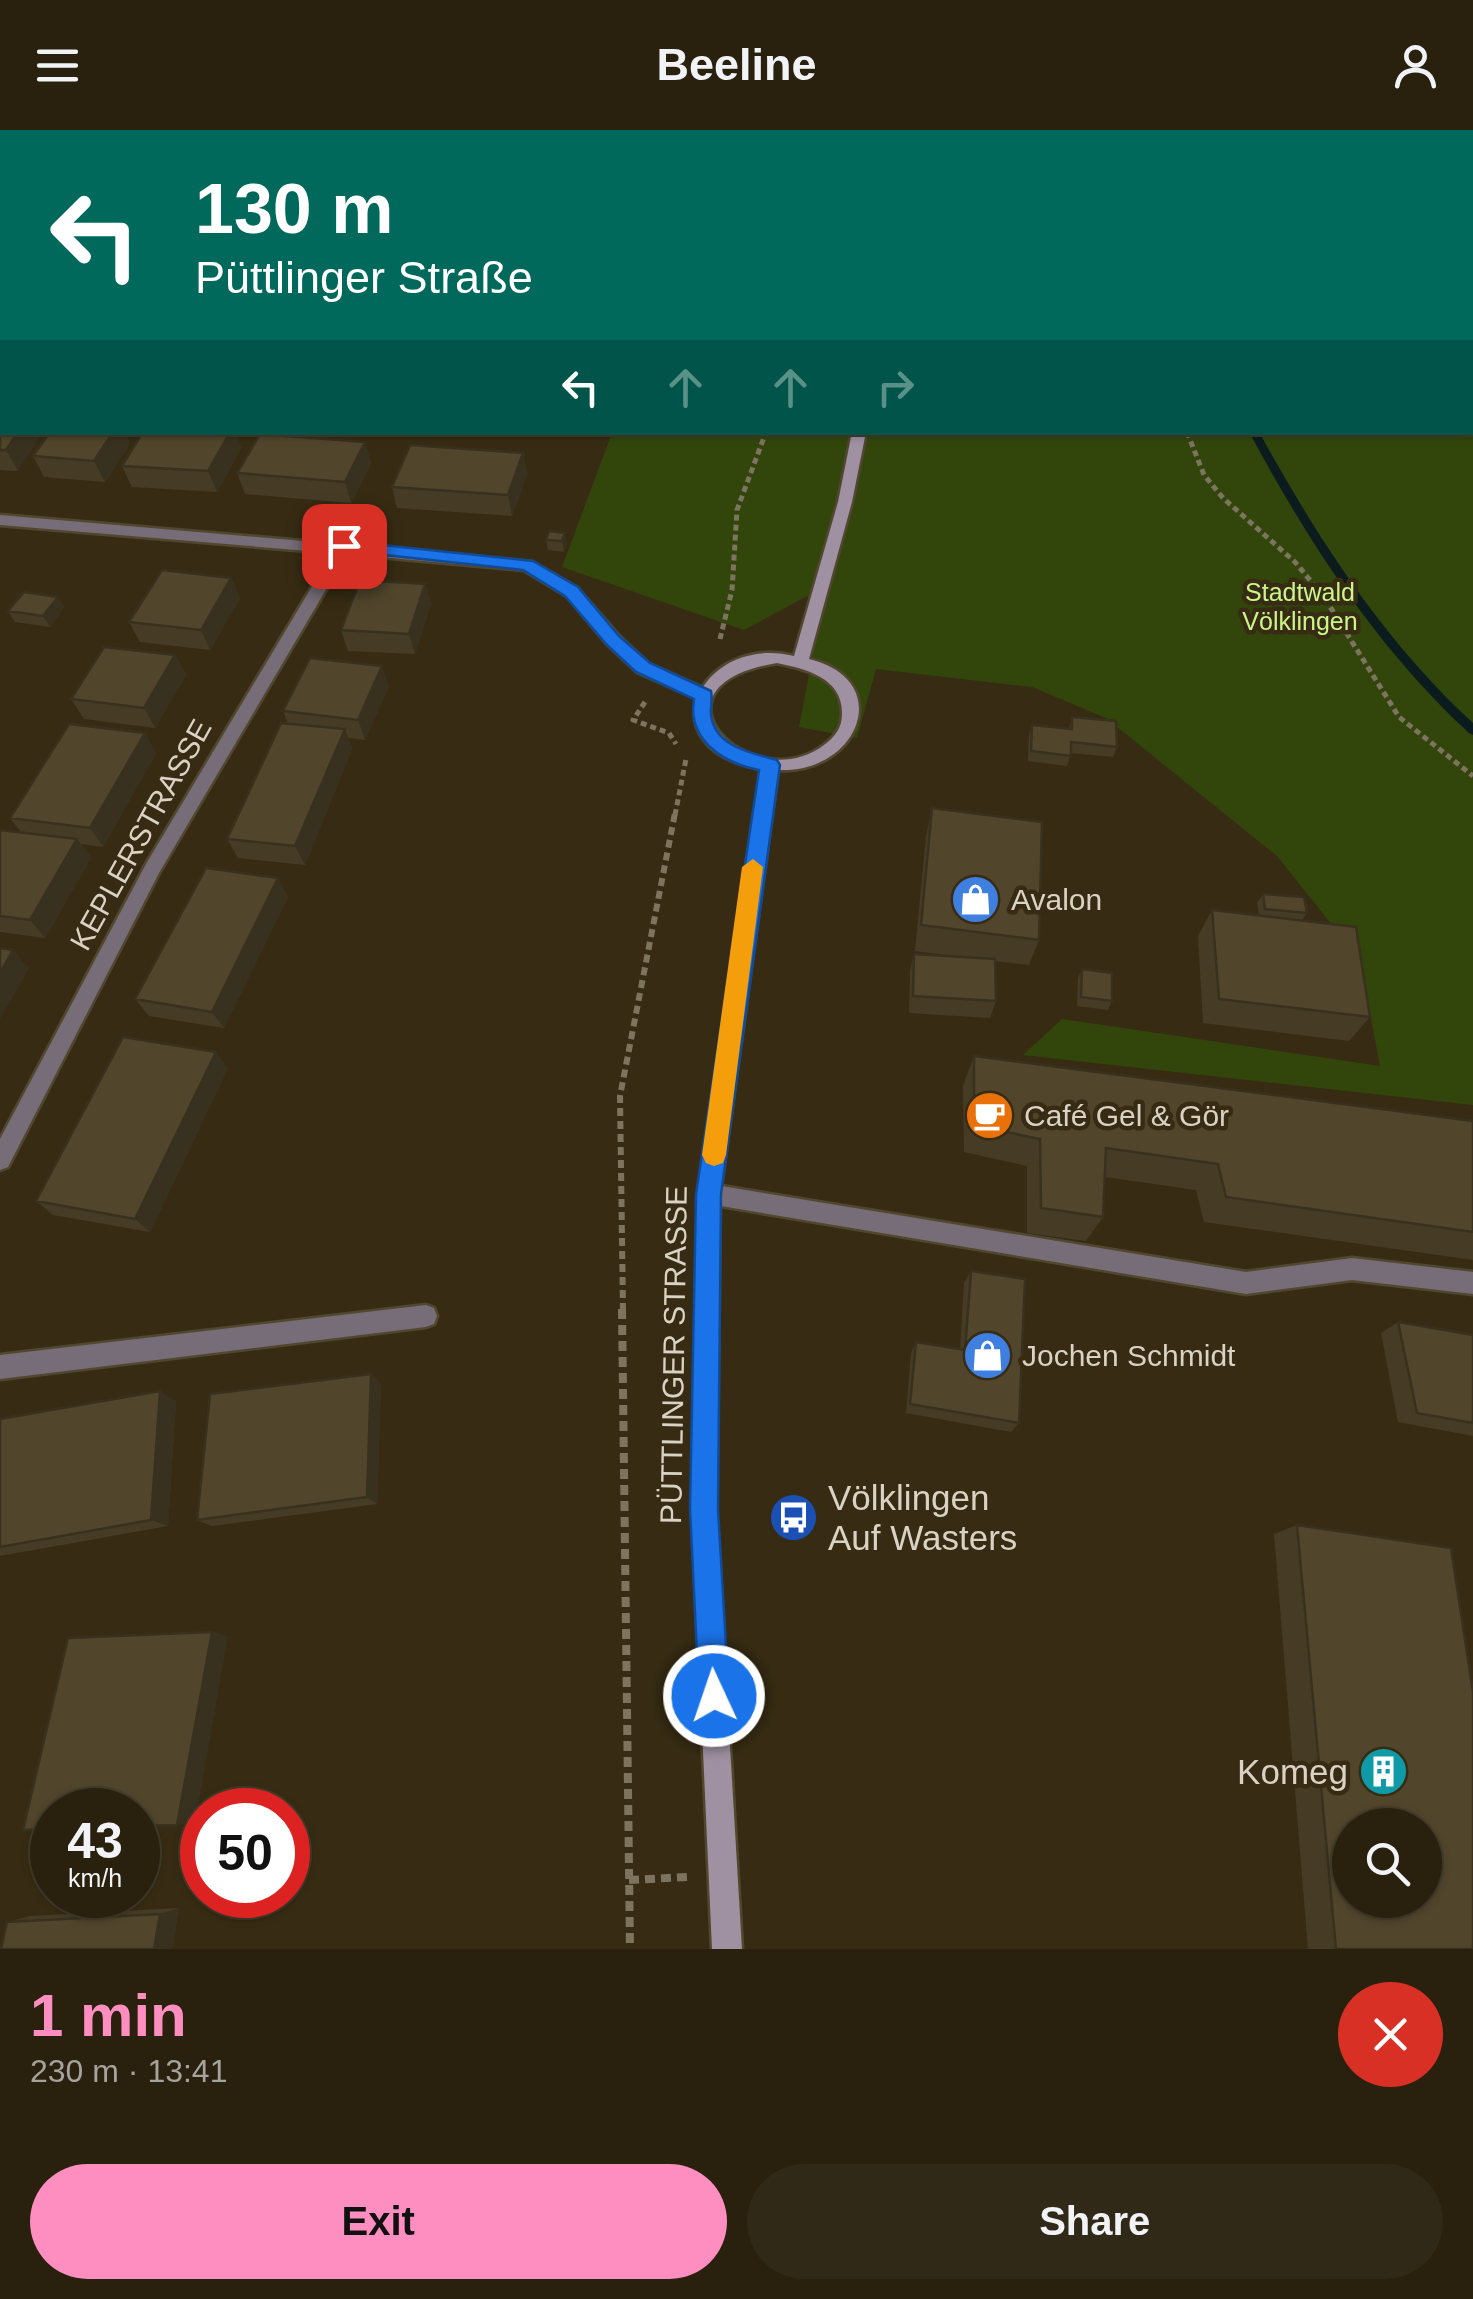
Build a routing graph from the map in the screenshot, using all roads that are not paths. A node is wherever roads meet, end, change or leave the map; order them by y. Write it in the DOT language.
graph roads {
  1 [pos="857,435"];
  2 [pos="0,520"];
  3 [pos="344,546"];
  4 [pos="800,660"];
  5 [pos="704,696"];
  6 [pos="770,765"];
  7 [pos="0,1160"];
  8 [pos="709,1194"];
  9 [pos="1473,1282"];
  10 [pos="426,1316"];
  11 [pos="0,1366"];
  12 [pos="728,1949"];
  1 -- 4 [label="main road"];
  2 -- 3 [label="street"];
  3 -- 5 [label="street"];
  3 -- 7 [label="street, KEPLERSTRASSE"];
  4 -- 5 [label="main road"];
  4 -- 6 [label="main road"];
  5 -- 6 [label="main road"];
  6 -- 8 [label="main road, PÜTTLINGER STRASSE"];
  8 -- 9 [label="street"];
  8 -- 12 [label="main road, PÜTTLINGER STRASSE"];
  10 -- 11 [label="street"];
}
